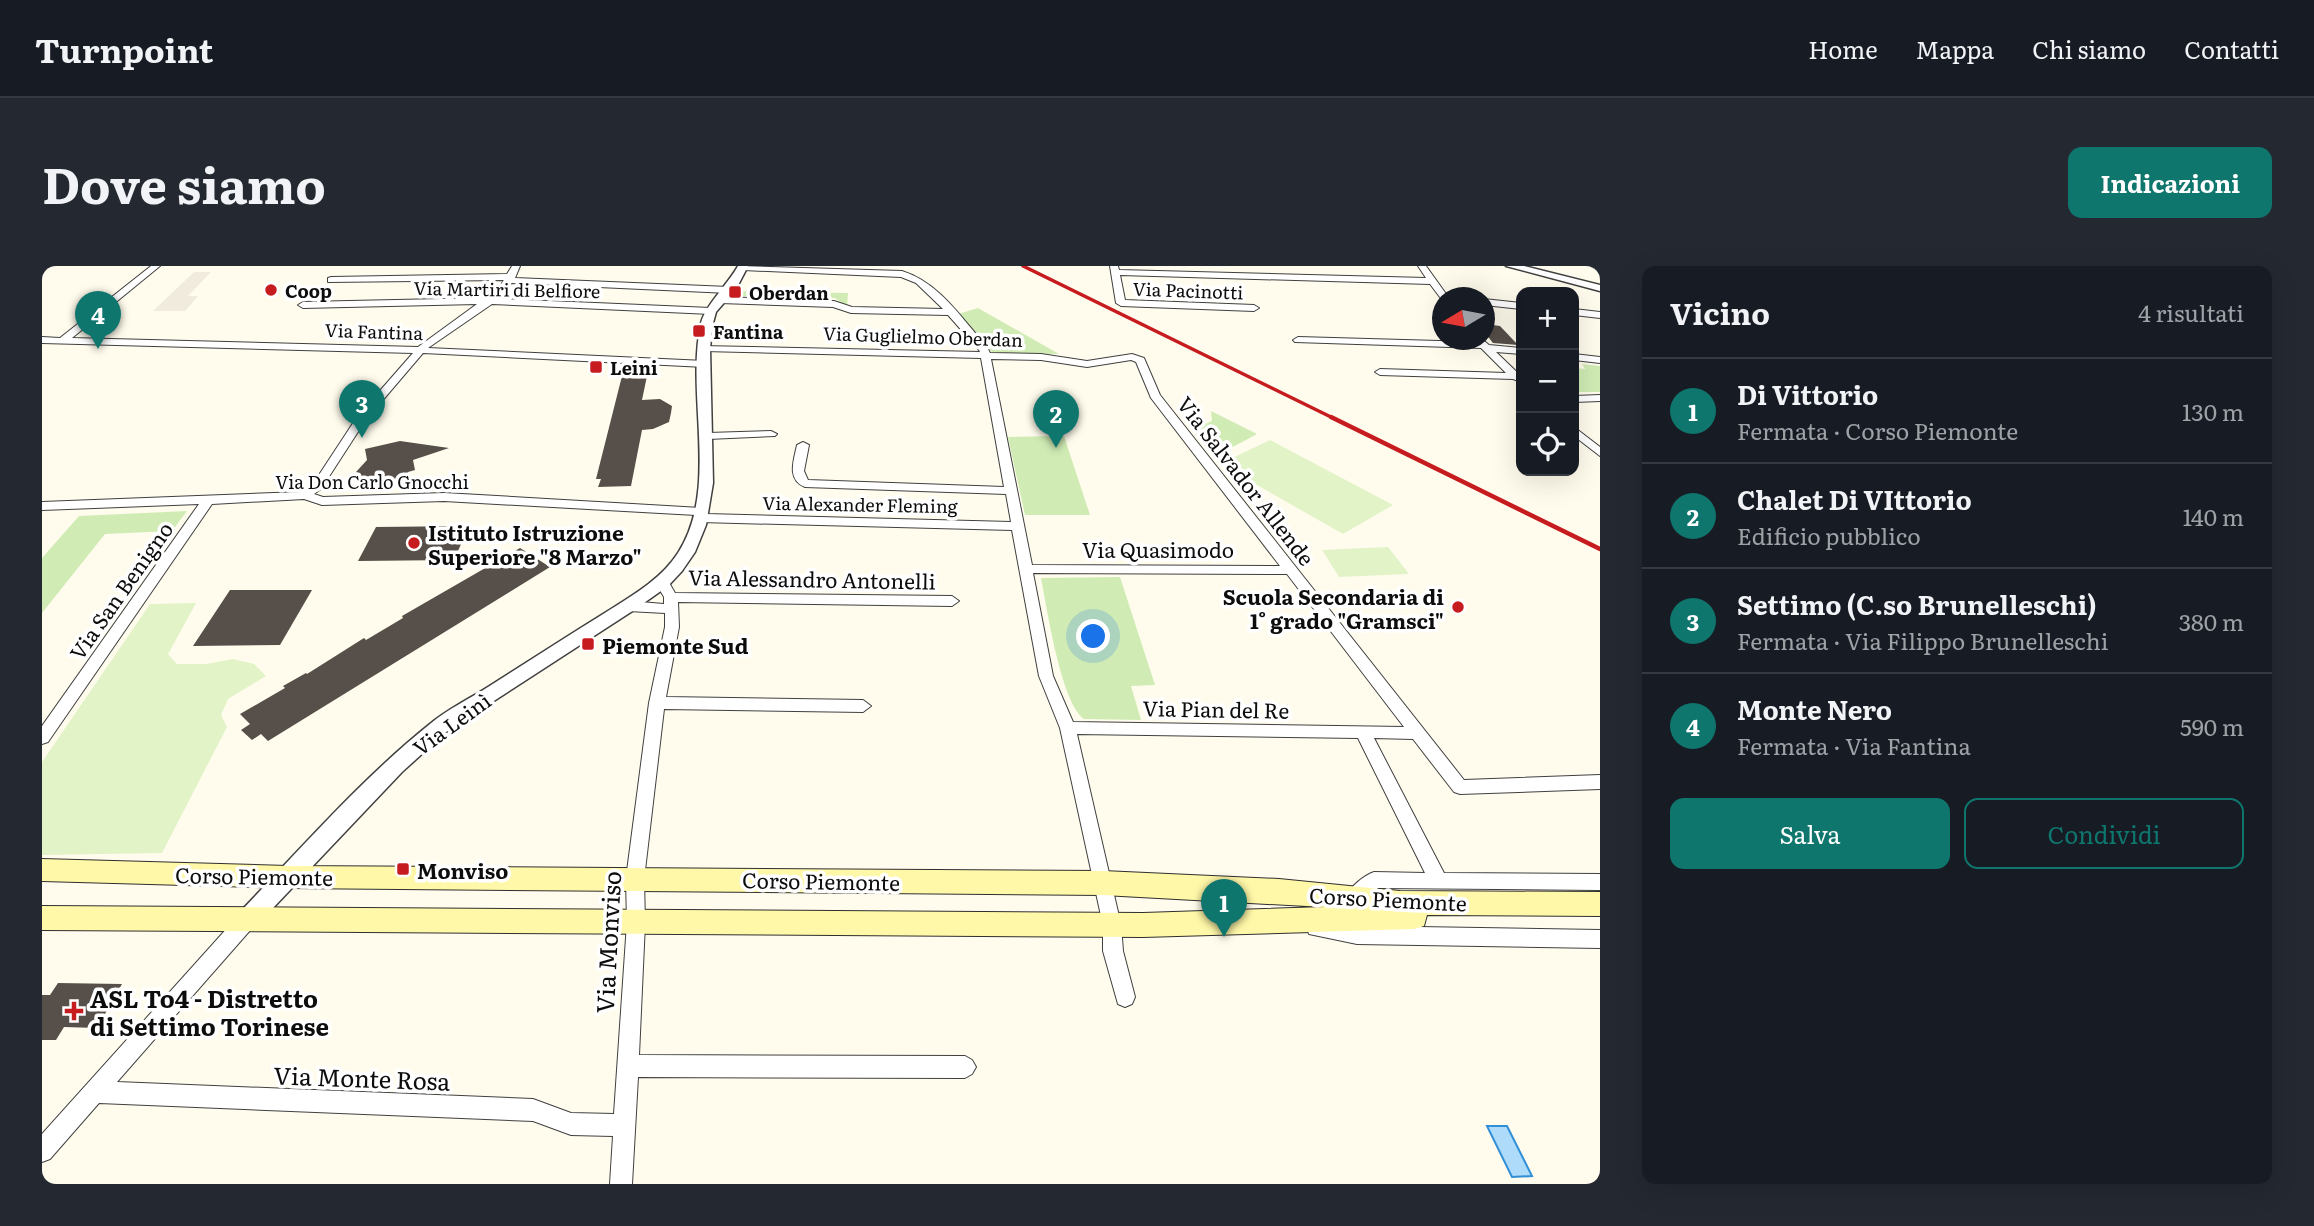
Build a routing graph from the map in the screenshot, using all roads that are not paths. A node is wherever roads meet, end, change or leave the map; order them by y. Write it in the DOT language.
graph roads {
  1 [pos="156,266"];
  2 [pos="516,266"];
  3 [pos="743,266"];
  4 [pos="1422,266"];
  5 [pos="1511,266"];
  6 [pos="1115,269"];
  7 [pos="338,270"];
  8 [pos="510,279"];
  9 [pos="331,280"];
  10 [pos="1432,281"];
  11 [pos="1437,287"];
  12 [pos="1600,288"];
  13 [pos="729,290"];
  14 [pos="720,300"];
  15 [pos="492,302"];
  16 [pos="1495,303"];
  17 [pos="303,305"];
  18 [pos="1516,305"];
  19 [pos="1254,308"];
  20 [pos="711,311"];
  21 [pos="952,312"];
  22 [pos="1579,313"];
  23 [pos="1600,315"];
  24 [pos="42,340"];
  25 [pos="1298,340"];
  26 [pos="62,341"];
  27 [pos="1432,343"];
  28 [pos="1495,346"];
  29 [pos="704,348"];
  30 [pos="420,350"];
  31 [pos="1489,350"];
  32 [pos="1516,350"];
  33 [pos="984,356"];
  34 [pos="1579,358"];
  35 [pos="1140,360"];
  36 [pos="1600,360"];
  37 [pos="705,364"];
  38 [pos="1380,372"];
  39 [pos="1516,375"];
  40 [pos="1516,378"];
  41 [pos="1600,398"];
  42 [pos="1579,399"];
  43 [pos="771,434"];
  44 [pos="1579,434"];
  45 [pos="708,436"];
  46 [pos="803,445"];
  47 [pos="1600,453"];
  48 [pos="1011,491"];
  49 [pos="305,495"];
  50 [pos="208,500"];
  51 [pos="42,506"];
  52 [pos="701,515"];
  53 [pos="1018,526"];
  54 [pos="1025,569"];
  55 [pos="1291,570"];
  56 [pos="668,596"];
  57 [pos="952,601"];
  58 [pos="628,606"];
  59 [pos="657,703"];
  60 [pos="863,706"];
  61 [pos="1068,728"];
  62 [pos="1363,733"];
  63 [pos="1418,733"];
  64 [pos="42,738"];
  65 [pos="1600,782"];
  66 [pos="42,870"];
  67 [pos="288,877"];
  68 [pos="635,878"];
  69 [pos="1439,881"];
  70 [pos="1600,882"];
  71 [pos="1103,883"];
  72 [pos="1354,898"];
  73 [pos="1600,904"];
  74 [pos="42,918"];
  75 [pos="1600,919"];
  76 [pos="246,921"];
  77 [pos="1276,921"];
  78 [pos="636,923"];
  79 [pos="1112,925"];
  80 [pos="1600,939"];
  81 [pos="1125,997"];
  82 [pos="628,1066"];
  83 [pos="965,1067"];
  84 [pos="95,1092"];
  85 [pos="624,1125"];
  86 [pos="42,1152"];
  87 [pos="621,1184"];
  1 -- 26 [label="street"];
  2 -- 7 [label="street"];
  2 -- 8 [label="street"];
  3 -- 13 [label="street, Via Leinì"];
  3 -- 21 [label="street"];
  4 -- 10 [label="street"];
  5 -- 12 [label="street"];
  6 -- 10 [label="street"];
  6 -- 19 [label="street, Via Pacinotti"];
  8 -- 9 [label="street"];
  8 -- 13 [label="street"];
  8 -- 15 [label="street"];
  10 -- 11 [label="street"];
  13 -- 14 [label="street, Via Leinì"];
  14 -- 20 [label="street, Via Leinì"];
  14 -- 21 [label="street"];
  15 -- 17 [label="street, Via Martiri di Belfiore"];
  15 -- 20 [label="street, Via Martiri di Belfiore"];
  15 -- 30 [label="street"];
  16 -- 18 [label="street"];
  20 -- 29 [label="street, Via Leinì"];
  21 -- 33 [label="street"];
  22 -- 23 [label="street"];
  24 -- 26 [label="street, Via Fantina"];
  25 -- 27 [label="street"];
  26 -- 30 [label="street, Via Fantina"];
  28 -- 32 [label="street"];
  29 -- 33 [label="street, Via Guglielmo Oberdan"];
  29 -- 37 [label="street, Via Leinì"];
  30 -- 37 [label="street, Via Fantina"];
  30 -- 49 [label="street"];
  31 -- 39 [label="street"];
  33 -- 35 [label="street, Via Guglielmo Oberdan"];
  33 -- 48 [label="street"];
  34 -- 36 [label="street"];
  35 -- 55 [label="street, Via Salvador Allende"];
  37 -- 45 [label="street, Via Leinì"];
  38 -- 40 [label="street"];
  41 -- 42 [label="street"];
  43 -- 45 [label="street"];
  44 -- 47 [label="street"];
  45 -- 52 [label="street, Via Leinì"];
  46 -- 48 [label="street"];
  48 -- 53 [label="street"];
  49 -- 50 [label="street, Via Don Carlo Gnocchi"];
  49 -- 52 [label="street, Via Don Carlo Gnocchi"];
  50 -- 51 [label="street, Via Don Carlo Gnocchi"];
  50 -- 64 [label="street, Via San Benigno"];
  52 -- 53 [label="street, Via Alexander Fleming"];
  52 -- 56 [label="street, Via Leinì"];
  53 -- 54 [label="street"];
  54 -- 55 [label="street, Via Quasimodo"];
  54 -- 61 [label="street"];
  55 -- 63 [label="street, Via Salvador Allende"];
  56 -- 57 [label="street, Via Alessandro Antonelli"];
  56 -- 58 [label="street, Via Leinì"];
  56 -- 58 [label="street"];
  56 -- 59 [label="street, Via Monviso"];
  58 -- 67 [label="street, Via Leinì"];
  59 -- 60 [label="street"];
  59 -- 68 [label="street, Via Monviso"];
  61 -- 62 [label="street, Via Pian del Re"];
  61 -- 71 [label="street"];
  62 -- 63 [label="street, Via Pian del Re"];
  62 -- 69 [label="street"];
  63 -- 65 [label="street, Via Salvador Allende"];
  66 -- 67 [label="main road, Corso Piemonte"];
  67 -- 68 [label="main road, Corso Piemonte"];
  67 -- 76 [label="street, Via Leinì"];
  68 -- 71 [label="main road, Corso Piemonte"];
  68 -- 78 [label="street, Via Monviso"];
  69 -- 70 [label="street"];
  69 -- 72 [label="street"];
  71 -- 72 [label="main road, Corso Piemonte"];
  71 -- 79 [label="street"];
  72 -- 73 [label="main road, Corso Piemonte"];
  74 -- 76 [label="main road, Corso Piemonte"];
  75 -- 77 [label="main road, Corso Piemonte"];
  76 -- 78 [label="main road, Corso Piemonte"];
  76 -- 84 [label="street, Via Leinì"];
  77 -- 79 [label="main road, Corso Piemonte"];
  77 -- 80 [label="street, Corso Piemonte"];
  78 -- 79 [label="main road, Corso Piemonte"];
  78 -- 82 [label="street, Via Monviso"];
  79 -- 81 [label="street"];
  82 -- 83 [label="street"];
  82 -- 85 [label="street, Via Monviso"];
  84 -- 85 [label="street, Via Monte Rosa"];
  84 -- 86 [label="street, Via Leinì"];
  85 -- 87 [label="street, Via Monviso"];
}
